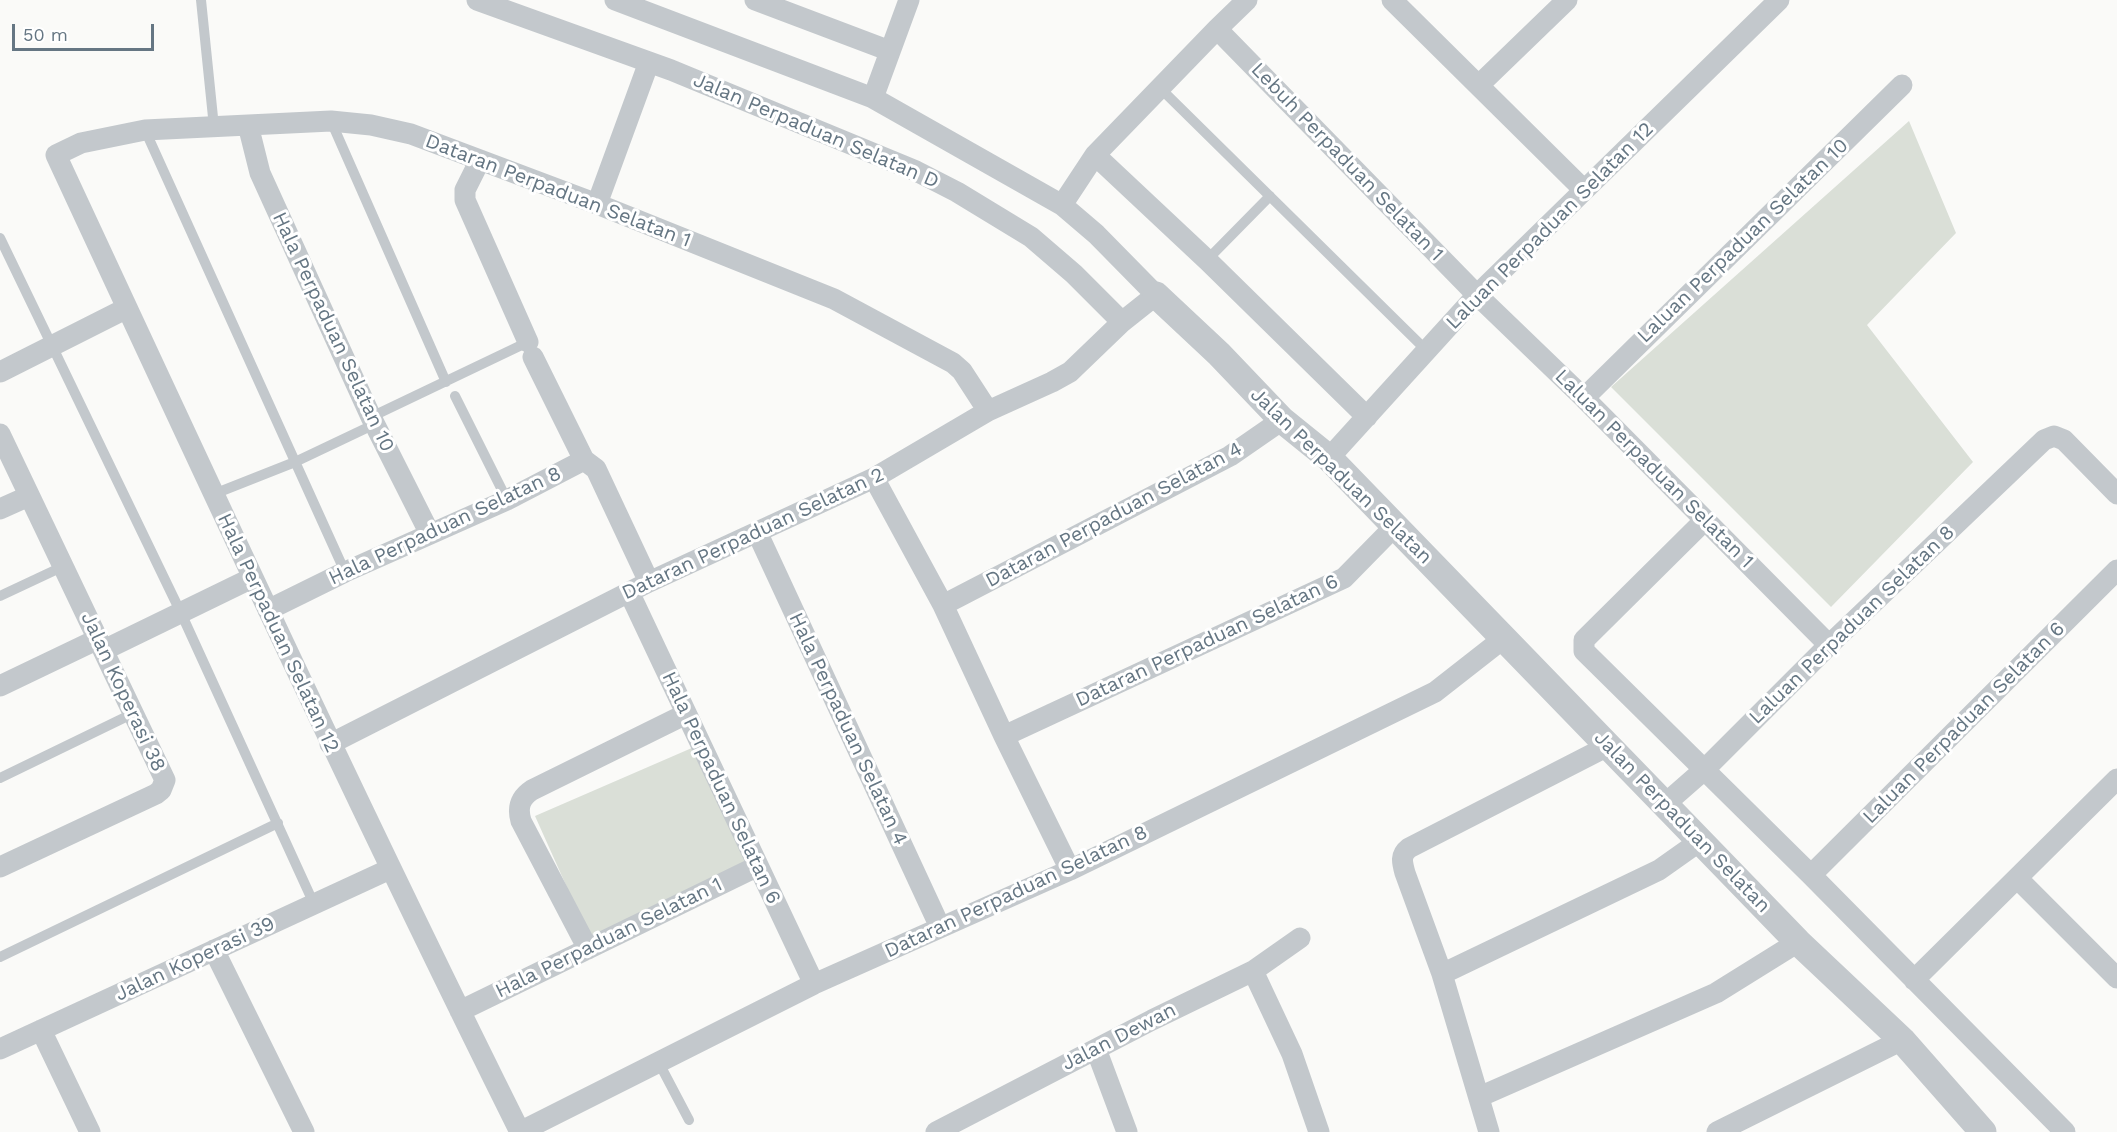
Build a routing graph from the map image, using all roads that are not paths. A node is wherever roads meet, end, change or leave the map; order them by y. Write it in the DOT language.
graph roads {
  1 [pos="201,0"];
  2 [pos="477,0"];
  3 [pos="615,0"];
  4 [pos="755,0"];
  5 [pos="909,0"];
  6 [pos="1247,0"];
  7 [pos="1392,0"];
  8 [pos="1567,0"];
  9 [pos="1779,0"];
  10 [pos="1217,28"];
  11 [pos="890,51"];
  12 [pos="649,62"];
  13 [pos="1479,85"];
  14 [pos="1902,85"];
  15 [pos="1160,88"];
  16 [pos="873,98"];
  17 [pos="331,121"];
  18 [pos="248,125"];
  19 [pos="214,127"];
  20 [pos="145,130"];
  21 [pos="81,143"];
  22 [pos="1095,155"];
  23 [pos="480,160"];
  24 [pos="1584,190"];
  25 [pos="1270,196"];
  26 [pos="597,204"];
  27 [pos="1062,205"];
  28 [pos="0,238"];
  29 [pos="1207,260"];
  30 [pos="1156,295"];
  31 [pos="1477,296"];
  32 [pos="127,308"];
  33 [pos="1122,322"];
  34 [pos="52,346"];
  35 [pos="530,349"];
  36 [pos="1427,351"];
  37 [pos="0,372"];
  38 [pos="446,382"];
  39 [pos="455,396"];
  40 [pos="1584,398"];
  41 [pos="988,411"];
  42 [pos="1366,417"];
  43 [pos="373,420"];
  44 [pos="1282,420"];
  45 [pos="0,434"];
  46 [pos="1329,458"];
  47 [pos="584,460"];
  48 [pos="295,462"];
  49 [pos="874,478"];
  50 [pos="214,494"];
  51 [pos="2117,494"];
  52 [pos="29,496"];
  53 [pos="507,500"];
  54 [pos="0,509"];
  55 [pos="1705,520"];
  56 [pos="1395,526"];
  57 [pos="757,532"];
  58 [pos="430,534"];
  59 [pos="64,566"];
  60 [pos="2117,570"];
  61 [pos="345,572"];
  62 [pos="252,578"];
  63 [pos="649,582"];
  64 [pos="629,592"];
  65 [pos="0,596"];
  66 [pos="943,605"];
  67 [pos="268,610"];
  68 [pos="181,613"];
  69 [pos="1504,638"];
  70 [pos="101,644"];
  71 [pos="1829,645"];
  72 [pos="0,686"];
  73 [pos="134,713"];
  74 [pos="686,714"];
  75 [pos="1004,736"];
  76 [pos="330,744"];
  77 [pos="1608,746"];
  78 [pos="1705,769"];
  79 [pos="0,778"];
  80 [pos="2117,778"];
  81 [pos="1665,804"];
  82 [pos="278,823"];
  83 [pos="1700,841"];
  84 [pos="758,866"];
  85 [pos="0,867"];
  86 [pos="390,868"];
  87 [pos="1070,870"];
  88 [pos="1811,875"];
  89 [pos="2017,878"];
  90 [pos="314,904"];
  91 [pos="940,927"];
  92 [pos="1300,938"];
  93 [pos="1798,942"];
  94 [pos="214,950"];
  95 [pos="588,950"];
  96 [pos="0,957"];
  97 [pos="1253,970"];
  98 [pos="1442,974"];
  99 [pos="2117,978"];
  100 [pos="1914,981"];
  101 [pos="814,984"];
  102 [pos="460,1011"];
  103 [pos="41,1030"];
  104 [pos="1902,1040"];
  105 [pos="0,1049"];
  106 [pos="1096,1049"];
  107 [pos="658,1063"];
  108 [pos="1479,1097"];
  109 [pos="689,1120"];
  110 [pos="90,1132"];
  111 [pos="304,1132"];
  112 [pos="520,1132"];
  113 [pos="936,1132"];
  114 [pos="1127,1132"];
  115 [pos="1319,1132"];
  116 [pos="1489,1132"];
  117 [pos="1716,1132"];
  118 [pos="1983,1132"];
  119 [pos="2065,1132"];
  1 -- 19 [label="lane"];
  2 -- 12 [label="street, Jalan Perpaduan Selatan D"];
  3 -- 16 [label="street, Jalan Perpaduan Selatan"];
  4 -- 11 [label="street"];
  5 -- 11 [label="street"];
  6 -- 10 [label="street"];
  7 -- 13 [label="street"];
  8 -- 13 [label="street"];
  9 -- 24 [label="street, Laluan Perpaduan Selatan 12"];
  10 -- 15 [label="street"];
  10 -- 31 [label="street, Lebuh Perpaduan Selatan 1"];
  11 -- 16 [label="street"];
  12 -- 26 [label="street"];
  12 -- 33 [label="street, Jalan Perpaduan Selatan D"];
  13 -- 24 [label="street"];
  14 -- 40 [label="street, Laluan Perpaduan Selatan 10"];
  15 -- 22 [label="street"];
  15 -- 25 [label="lane"];
  16 -- 27 [label="street, Jalan Perpaduan Selatan"];
  17 -- 18 [label="street, Dataran Perpaduan Selatan 1"];
  17 -- 23 [label="street, Dataran Perpaduan Selatan 1"];
  17 -- 38 [label="lane"];
  18 -- 19 [label="street, Dataran Perpaduan Selatan 1"];
  18 -- 43 [label="street, Hala Perpaduan Selatan 10"];
  19 -- 20 [label="street, Dataran Perpaduan Selatan 1"];
  20 -- 21 [label="street, Dataran Perpaduan Selatan 1"];
  20 -- 48 [label="lane"];
  21 -- 32 [label="street, Hala Perpaduan Selatan 12"];
  22 -- 27 [label="street"];
  22 -- 29 [label="street"];
  23 -- 26 [label="street, Dataran Perpaduan Selatan 1"];
  23 -- 35 [label="street, Hala Perpaduan Selatan 8"];
  24 -- 31 [label="street, Laluan Perpaduan Selatan 12"];
  25 -- 29 [label="lane"];
  25 -- 36 [label="lane"];
  26 -- 41 [label="street, Dataran Perpaduan Selatan 1"];
  27 -- 30 [label="street, Jalan Perpaduan Selatan"];
  28 -- 34 [label="lane"];
  29 -- 42 [label="street"];
  30 -- 33 [label="street, Dataran Perpaduan Selatan 2"];
  30 -- 44 [label="street, Jalan Perpaduan Selatan"];
  31 -- 36 [label="street, Laluan Perpaduan Selatan 12"];
  31 -- 40 [label="street, Laluan Perpaduan Selatan 1"];
  32 -- 34 [label="street"];
  32 -- 50 [label="street, Hala Perpaduan Selatan 12"];
  33 -- 41 [label="street, Dataran Perpaduan Selatan 2"];
  34 -- 37 [label="street"];
  34 -- 68 [label="lane"];
  35 -- 38 [label="lane"];
  35 -- 47 [label="street, Hala Perpaduan Selatan 8"];
  36 -- 42 [label="street, Laluan Perpaduan Selatan 12"];
  38 -- 43 [label="lane"];
  39 -- 53 [label="lane"];
  40 -- 55 [label="street, Laluan Perpaduan Selatan 1"];
  41 -- 49 [label="street, Dataran Perpaduan Selatan 2"];
  42 -- 46 [label="street, Laluan Perpaduan Selatan 12"];
  43 -- 48 [label="lane"];
  43 -- 58 [label="street, Hala Perpaduan Selatan 10"];
  44 -- 46 [label="street, Jalan Perpaduan Selatan"];
  44 -- 66 [label="street, Dataran Perpaduan Selatan 4"];
  45 -- 52 [label="street, Jalan Koperasi 38"];
  46 -- 56 [label="street, Jalan Perpaduan Selatan"];
  47 -- 53 [label="street, Hala Perpaduan Selatan 8"];
  47 -- 63 [label="street"];
  48 -- 50 [label="lane"];
  48 -- 61 [label="lane"];
  49 -- 57 [label="street, Dataran Perpaduan Selatan 2"];
  49 -- 66 [label="street"];
  50 -- 62 [label="street, Hala Perpaduan Selatan 12"];
  51 -- 71 [label="street, Laluan Perpaduan Selatan 8"];
  52 -- 54 [label="street"];
  52 -- 59 [label="street, Jalan Koperasi 38"];
  53 -- 58 [label="street, Hala Perpaduan Selatan 8"];
  55 -- 71 [label="street, Laluan Perpaduan Selatan 1"];
  55 -- 78 [label="street"];
  56 -- 69 [label="street, Jalan Perpaduan Selatan"];
  56 -- 75 [label="street, Dataran Perpaduan Selatan 6"];
  57 -- 63 [label="street, Dataran Perpaduan Selatan 2"];
  57 -- 91 [label="street, Hala Perpaduan Selatan 4"];
  58 -- 61 [label="street, Hala Perpaduan Selatan 8"];
  59 -- 65 [label="lane"];
  59 -- 70 [label="street, Jalan Koperasi 38"];
  60 -- 88 [label="street, Laluan Perpaduan Selatan 6"];
  61 -- 67 [label="street, Hala Perpaduan Selatan 8"];
  62 -- 67 [label="street, Hala Perpaduan Selatan 12"];
  62 -- 68 [label="street"];
  63 -- 64 [label="street, Dataran Perpaduan Selatan 2"];
  64 -- 74 [label="street, Hala Perpaduan Selatan 6"];
  64 -- 76 [label="street, Dataran Perpaduan Selatan 2"];
  66 -- 75 [label="street"];
  67 -- 76 [label="street, Hala Perpaduan Selatan 12"];
  68 -- 70 [label="street"];
  68 -- 82 [label="lane"];
  69 -- 77 [label="street, Jalan Perpaduan Selatan"];
  69 -- 87 [label="street, Dataran Perpaduan Selatan 8"];
  70 -- 72 [label="street"];
  70 -- 73 [label="street, Jalan Koperasi 38"];
  71 -- 78 [label="street, Laluan Perpaduan Selatan 8"];
  73 -- 79 [label="lane"];
  73 -- 85 [label="street, Jalan Koperasi 38"];
  74 -- 84 [label="street, Hala Perpaduan Selatan 6"];
  74 -- 95 [label="street"];
  75 -- 87 [label="street"];
  76 -- 86 [label="street, Hala Perpaduan Selatan 12"];
  77 -- 81 [label="street, Jalan Perpaduan Selatan"];
  77 -- 98 [label="street"];
  78 -- 81 [label="street, Laluan Perpaduan Selatan 8"];
  78 -- 88 [label="street"];
  80 -- 89 [label="street"];
  81 -- 83 [label="street, Jalan Perpaduan Selatan"];
  82 -- 90 [label="lane"];
  82 -- 96 [label="lane"];
  83 -- 93 [label="street, Jalan Perpaduan Selatan"];
  83 -- 98 [label="street"];
  84 -- 95 [label="street, Hala Perpaduan Selatan 1"];
  84 -- 101 [label="street, Hala Perpaduan Selatan 6"];
  86 -- 90 [label="street, Jalan Koperasi 39"];
  86 -- 102 [label="street, Hala Perpaduan Selatan 12"];
  87 -- 91 [label="street, Dataran Perpaduan Selatan 8"];
  88 -- 100 [label="street"];
  89 -- 99 [label="street"];
  89 -- 100 [label="street"];
  90 -- 94 [label="street, Jalan Koperasi 39"];
  91 -- 101 [label="street, Dataran Perpaduan Selatan 8"];
  92 -- 97 [label="street, Jalan Dewan"];
  93 -- 104 [label="street, Jalan Perpaduan Selatan"];
  93 -- 108 [label="street"];
  94 -- 103 [label="street, Jalan Koperasi 39"];
  94 -- 111 [label="street"];
  95 -- 102 [label="street, Hala Perpaduan Selatan 1"];
  97 -- 106 [label="street, Jalan Dewan"];
  97 -- 115 [label="street"];
  98 -- 108 [label="street"];
  100 -- 119 [label="street"];
  101 -- 107 [label="street, Dataran Perpaduan Selatan 8"];
  102 -- 112 [label="street, Hala Perpaduan Selatan 12"];
  103 -- 105 [label="street, Jalan Koperasi 39"];
  103 -- 110 [label="street"];
  104 -- 117 [label="street"];
  104 -- 118 [label="street, Jalan Perpaduan Selatan"];
  106 -- 113 [label="street, Jalan Dewan"];
  106 -- 114 [label="street"];
  107 -- 109 [label="lane"];
  107 -- 112 [label="street, Dataran Perpaduan Selatan 8"];
  108 -- 116 [label="street"];
}
